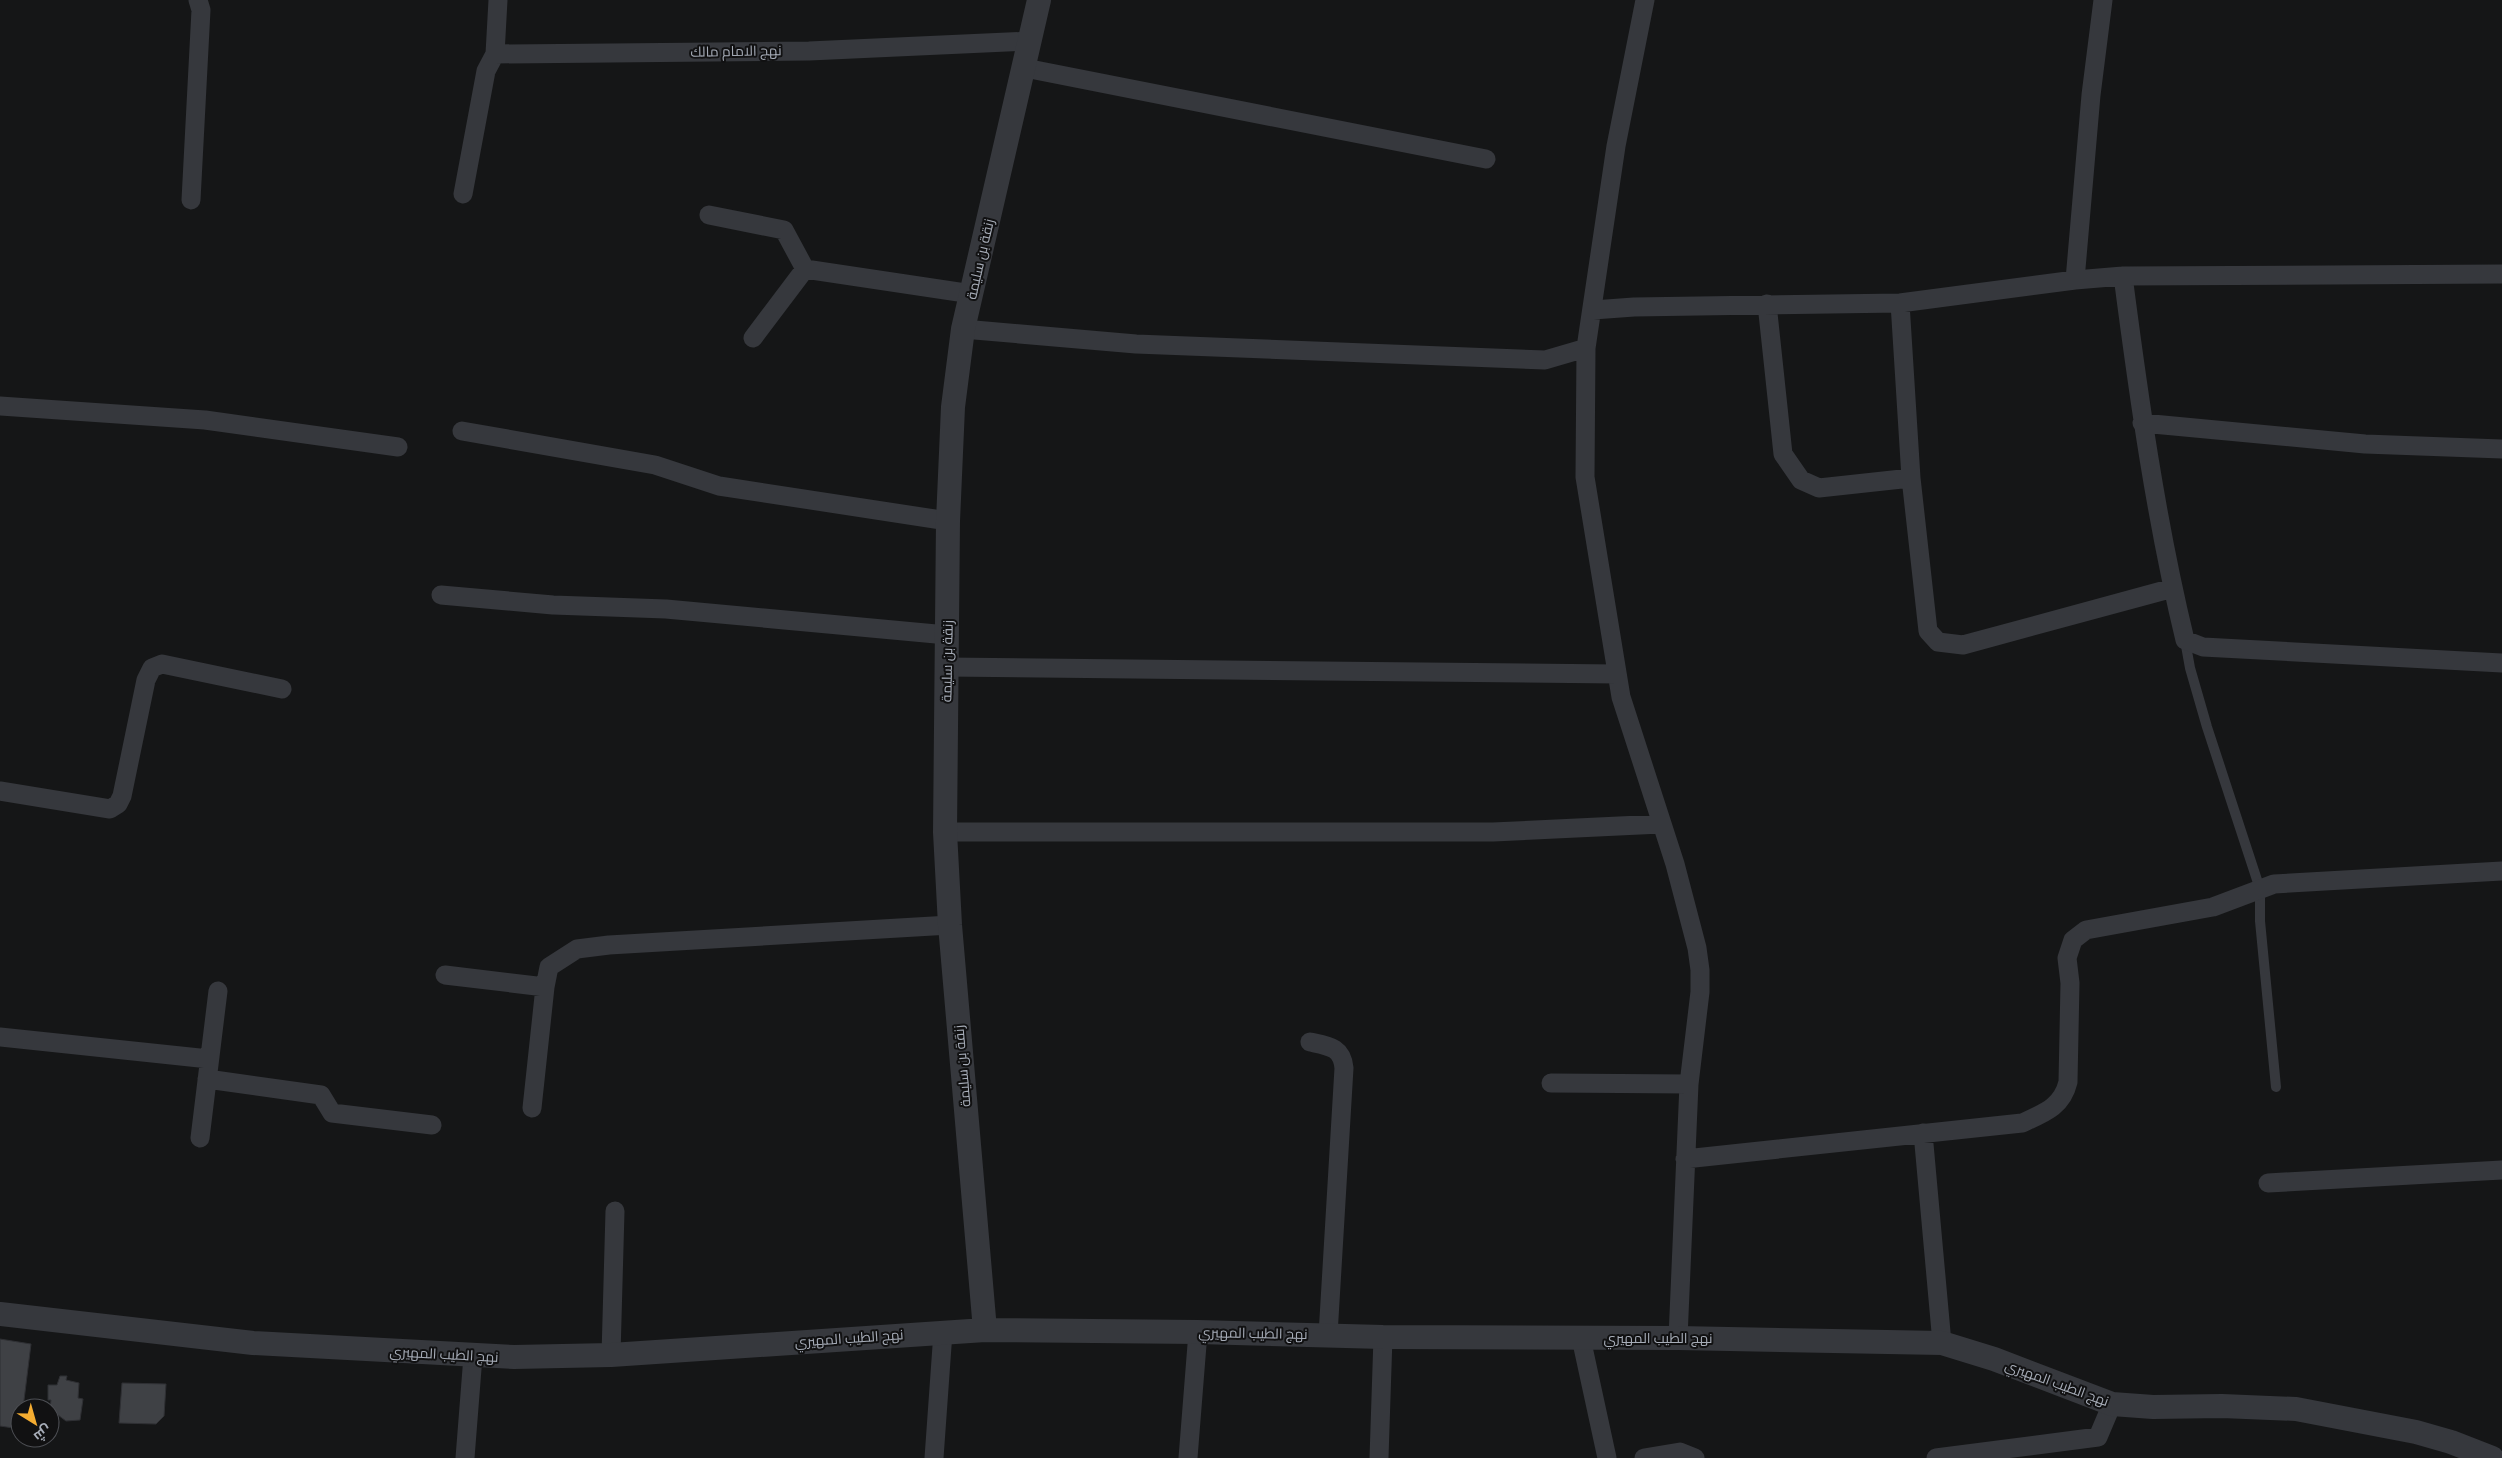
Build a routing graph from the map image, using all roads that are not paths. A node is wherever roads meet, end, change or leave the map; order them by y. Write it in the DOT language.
graph roads {
  1 [pos="198,0"];
  2 [pos="498,0"];
  3 [pos="1039,0"];
  4 [pos="1645,0"];
  5 [pos="2103,0"];
  6 [pos="1030,41"];
  7 [pos="495,54"];
  8 [pos="1025,68"];
  9 [pos="1486,159"];
  10 [pos="463,194"];
  11 [pos="191,200"];
  12 [pos="709,215"];
  13 [pos="805,269"];
  14 [pos="2502,274"];
  15 [pos="2123,276"];
  16 [pos="2075,280"];
  17 [pos="972,294"];
  18 [pos="1900,302"];
  19 [pos="1767,304"];
  20 [pos="1592,310"];
  21 [pos="963,329"];
  22 [pos="753,338"];
  23 [pos="1586,348"];
  24 [pos="0,406"];
  25 [pos="2142,423"];
  26 [pos="462,431"];
  27 [pos="398,447"];
  28 [pos="2502,449"];
  29 [pos="1911,478"];
  30 [pos="948,521"];
  31 [pos="2173,588"];
  32 [pos="441,595"];
  33 [pos="947,634"];
  34 [pos="2185,640"];
  35 [pos="2502,663"];
  36 [pos="946,667"];
  37 [pos="1617,674"];
  38 [pos="282,689"];
  39 [pos="0,791"];
  40 [pos="1661,824"];
  41 [pos="945,832"];
  42 [pos="2502,871"];
  43 [pos="2260,889"];
  44 [pos="950,926"];
  45 [pos="445,975"];
  46 [pos="544,987"];
  47 [pos="218,992"];
  48 [pos="0,1037"];
  49 [pos="1310,1042"];
  50 [pos="209,1059"];
  51 [pos="207,1078"];
  52 [pos="1551,1083"];
  53 [pos="1689,1084"];
  54 [pos="2276,1087"];
  55 [pos="532,1108"];
  56 [pos="432,1125"];
  57 [pos="1923,1133"];
  58 [pos="200,1138"];
  59 [pos="1685,1158"];
  60 [pos="2502,1170"];
  61 [pos="2268,1183"];
  62 [pos="615,1210"];
  63 [pos="0,1314"];
  64 [pos="985,1330"];
  65 [pos="944,1332"];
  66 [pos="1198,1332"];
  67 [pos="1328,1335"];
  68 [pos="1383,1337"];
  69 [pos="1580,1338"];
  70 [pos="1678,1338"];
  71 [pos="1942,1343"];
  72 [pos="610,1355"];
  73 [pos="473,1356"];
  74 [pos="2112,1404"];
  75 [pos="465,1458"];
  76 [pos="934,1458"];
  77 [pos="1188,1458"];
  78 [pos="1379,1458"];
  79 [pos="1607,1458"];
  80 [pos="1644,1458"];
  81 [pos="1695,1458"];
  82 [pos="1936,1458"];
  83 [pos="2492,1458"];
  1 -- 11 [label="street"];
  2 -- 7 [label="street"];
  3 -- 6 [label="street, زنقة بن سليمة"];
  4 -- 20 [label="street"];
  5 -- 16 [label="street"];
  6 -- 7 [label="street, نهج الامام مالك"];
  6 -- 8 [label="street, زنقة بن سليمة"];
  7 -- 10 [label="street"];
  8 -- 9 [label="street"];
  8 -- 17 [label="street, زنقة بن سليمة"];
  12 -- 13 [label="street"];
  13 -- 17 [label="street"];
  13 -- 22 [label="street"];
  14 -- 15 [label="street"];
  15 -- 16 [label="street"];
  15 -- 25 [label="street"];
  16 -- 18 [label="street"];
  17 -- 21 [label="street, زنقة بن سليمة"];
  18 -- 19 [label="street"];
  18 -- 29 [label="street"];
  19 -- 20 [label="street"];
  19 -- 29 [label="street"];
  20 -- 23 [label="street"];
  21 -- 23 [label="street"];
  21 -- 30 [label="street, زنقة بن سليمة"];
  23 -- 37 [label="street"];
  24 -- 27 [label="street"];
  25 -- 28 [label="street"];
  25 -- 31 [label="street"];
  26 -- 30 [label="street"];
  29 -- 31 [label="street"];
  30 -- 33 [label="street, زنقة بن سليمة"];
  31 -- 34 [label="street"];
  32 -- 33 [label="street"];
  33 -- 36 [label="street, زنقة بن سليمة"];
  34 -- 35 [label="street"];
  34 -- 43 [label="lane"];
  36 -- 37 [label="street"];
  36 -- 41 [label="street, زنقة بن سليمة"];
  37 -- 40 [label="street"];
  38 -- 39 [label="street"];
  40 -- 41 [label="street"];
  40 -- 53 [label="street"];
  41 -- 44 [label="street, زنقة بن سليمة"];
  42 -- 43 [label="street"];
  43 -- 54 [label="lane"];
  43 -- 57 [label="street"];
  44 -- 46 [label="street"];
  44 -- 64 [label="street, زنقة بن سليمة"];
  45 -- 46 [label="street"];
  46 -- 55 [label="street"];
  47 -- 50 [label="street"];
  48 -- 50 [label="street"];
  49 -- 67 [label="street"];
  50 -- 51 [label="street"];
  51 -- 56 [label="street"];
  51 -- 58 [label="street"];
  52 -- 53 [label="street"];
  53 -- 59 [label="street"];
  57 -- 59 [label="street"];
  57 -- 71 [label="street"];
  59 -- 70 [label="street"];
  60 -- 61 [label="street"];
  62 -- 72 [label="street"];
  63 -- 73 [label="street, نهج الطيب المهيري"];
  64 -- 65 [label="street, نهج الطيب المهيري"];
  64 -- 66 [label="street, نهج الطيب المهيري"];
  65 -- 72 [label="street, نهج الطيب المهيري"];
  65 -- 76 [label="street"];
  66 -- 67 [label="street, نهج الطيب المهيري"];
  66 -- 77 [label="street"];
  67 -- 68 [label="street, نهج الطيب المهيري"];
  68 -- 69 [label="street, نهج الطيب المهيري"];
  68 -- 78 [label="street"];
  69 -- 70 [label="street, نهج الطيب المهيري"];
  69 -- 79 [label="street"];
  70 -- 71 [label="street, نهج الطيب المهيري"];
  71 -- 74 [label="street, نهج الطيب المهيري"];
  72 -- 73 [label="street, نهج الطيب المهيري"];
  73 -- 75 [label="street"];
  74 -- 82 [label="street"];
  74 -- 83 [label="street, نهج الطيب المهيري"];
  80 -- 81 [label="street"];
}
